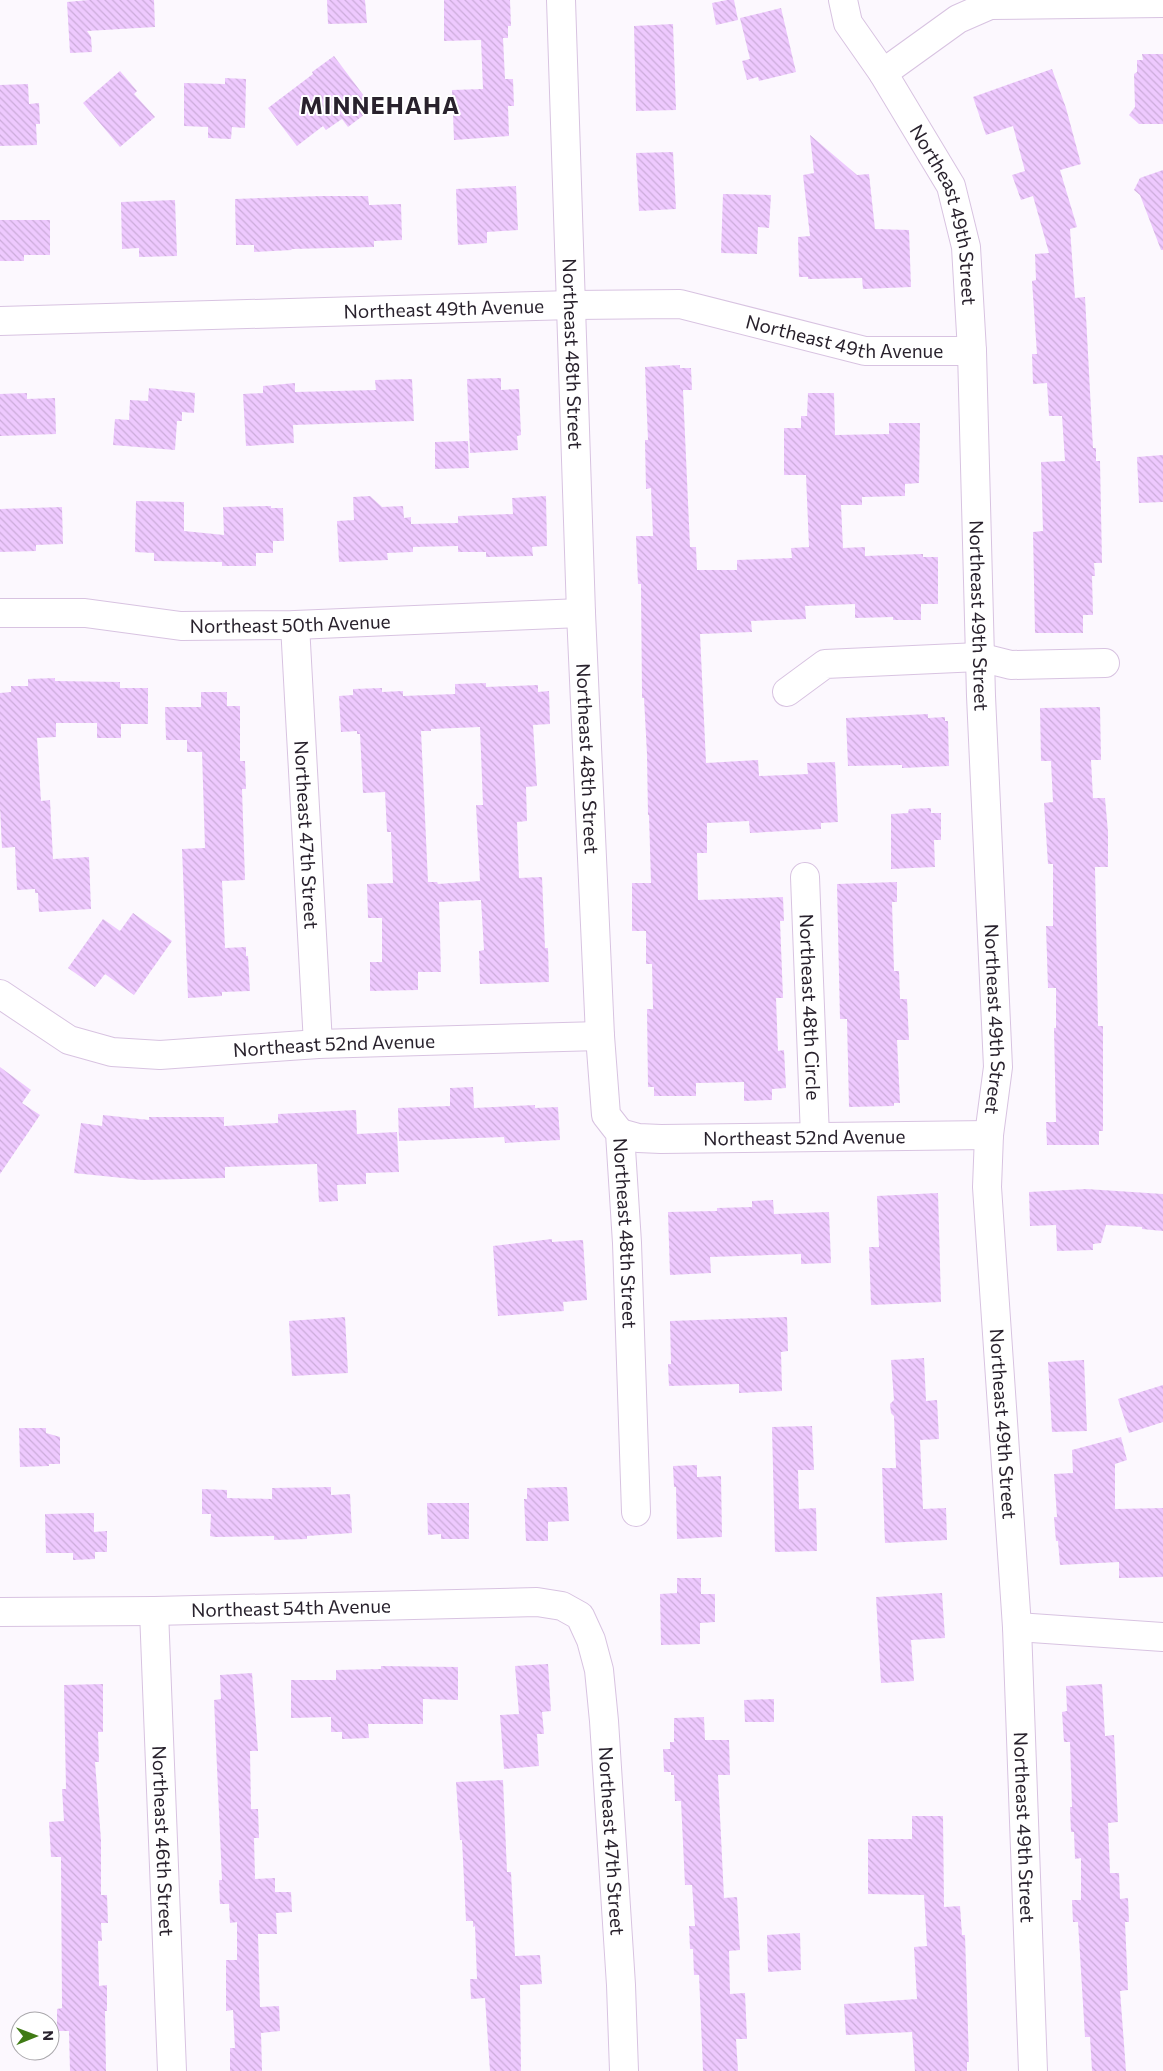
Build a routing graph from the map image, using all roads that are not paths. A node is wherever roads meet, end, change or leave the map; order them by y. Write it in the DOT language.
graph roads {
  1 [pos="561,0"];
  2 [pos="843,0"];
  3 [pos="1163,3"];
  4 [pos="883,73"];
  5 [pos="572,305"];
  6 [pos="0,321"];
  7 [pos="972,351"];
  8 [pos="0,613"];
  9 [pos="581,613"];
  10 [pos="295,625"];
  11 [pos="979,658"];
  12 [pos="1105,663"];
  13 [pos="787,692"];
  14 [pos="805,878"];
  15 [pos="0,994"];
  16 [pos="600,1036"];
  17 [pos="318,1044"];
  18 [pos="620,1133"];
  19 [pos="988,1135"];
  20 [pos="815,1137"];
  21 [pos="636,1512"];
  22 [pos="154,1611"];
  23 [pos="0,1612"];
  24 [pos="580,1616"];
  25 [pos="1017,1627"];
  26 [pos="1163,1637"];
  27 [pos="172,2071"];
  28 [pos="624,2071"];
  29 [pos="1033,2071"];
  1 -- 5 [label="street, Northeast 48th Street"];
  2 -- 4 [label="street, Northeast 49th Street"];
  3 -- 4 [label="street"];
  4 -- 7 [label="street, Northeast 49th Street"];
  5 -- 6 [label="street, Northeast 49th Avenue"];
  5 -- 7 [label="street, Northeast 49th Avenue"];
  5 -- 9 [label="street, Northeast 48th Street"];
  7 -- 11 [label="street, Northeast 49th Street"];
  8 -- 10 [label="street, Northeast 50th Avenue"];
  9 -- 10 [label="street, Northeast 50th Avenue"];
  9 -- 16 [label="street, Northeast 48th Street"];
  10 -- 17 [label="street, Northeast 47th Street"];
  11 -- 12 [label="street"];
  11 -- 13 [label="street"];
  11 -- 19 [label="street, Northeast 49th Street"];
  14 -- 20 [label="street, Northeast 48th Circle"];
  15 -- 17 [label="street, Northeast 52nd Avenue"];
  16 -- 17 [label="street, Northeast 52nd Avenue"];
  16 -- 18 [label="street, Northeast 48th Street"];
  18 -- 20 [label="street, Northeast 52nd Avenue"];
  18 -- 21 [label="street, Northeast 48th Street"];
  19 -- 20 [label="street, Northeast 52nd Avenue"];
  19 -- 25 [label="street, Northeast 49th Street"];
  22 -- 23 [label="street, Northeast 54th Avenue"];
  22 -- 24 [label="street, Northeast 54th Avenue"];
  22 -- 27 [label="street, Northeast 46th Street"];
  24 -- 28 [label="street, Northeast 47th Street"];
  25 -- 26 [label="street"];
  25 -- 29 [label="street, Northeast 49th Street"];
}
